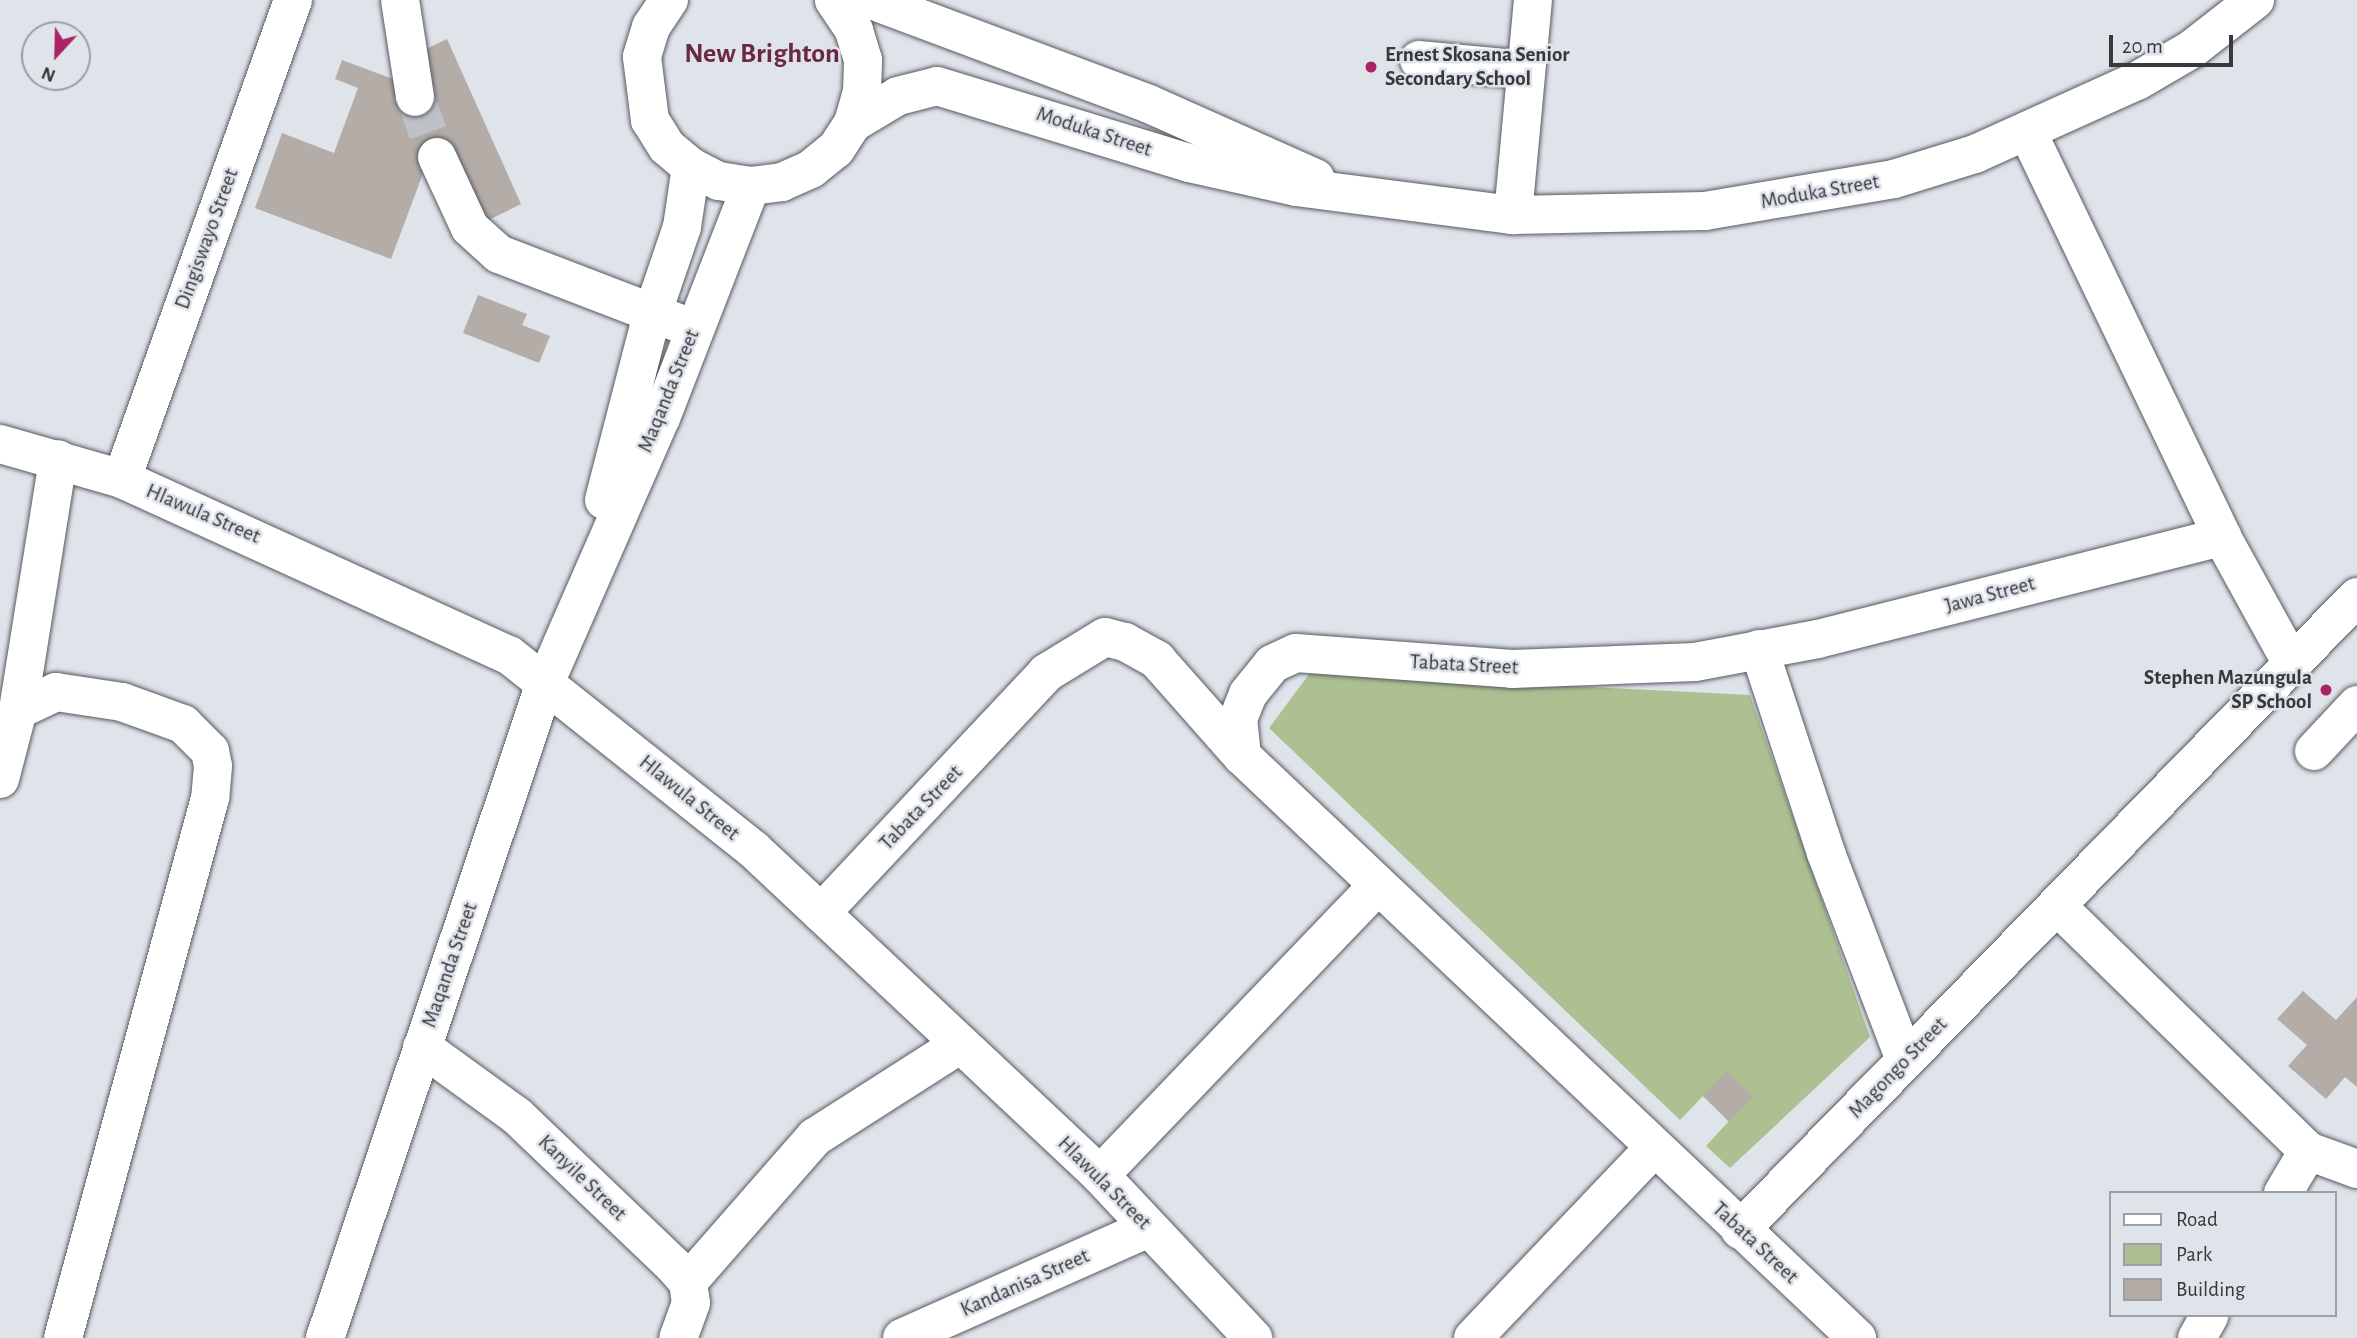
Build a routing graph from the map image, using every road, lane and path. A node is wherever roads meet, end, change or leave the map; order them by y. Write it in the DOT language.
graph roads {
  1 [pos="293,0"];
  2 [pos="400,0"];
  3 [pos="834,0"];
  4 [pos="871,0"];
  5 [pos="1533,0"];
  6 [pos="2255,0"];
  7 [pos="651,9"];
  8 [pos="1419,60"];
  9 [pos="1526,70"];
  10 [pos="415,97"];
  11 [pos="853,123"];
  12 [pos="2028,133"];
  13 [pos="437,157"];
  14 [pos="691,167"];
  15 [pos="751,186"];
  16 [pos="1342,192"];
  17 [pos="1513,215"];
  18 [pos="652,315"];
  19 [pos="695,328"];
  20 [pos="0,444"];
  21 [pos="58,459"];
  22 [pos="122,479"];
  23 [pos="2222,537"];
  24 [pos="581,594"];
  25 [pos="2352,611"];
  26 [pos="1759,649"];
  27 [pos="2292,664"];
  28 [pos="545,682"];
  29 [pos="2357,705"];
  30 [pos="18,710"];
  31 [pos="2314,751"];
  32 [pos="1242,755"];
  33 [pos="0,779"];
  34 [pos="1377,886"];
  35 [pos="2057,906"];
  36 [pos="821,912"];
  37 [pos="959,1045"];
  38 [pos="422,1047"];
  39 [pos="1905,1060"];
  40 [pos="1654,1148"];
  41 [pos="2308,1151"];
  42 [pos="2357,1169"];
  43 [pos="1101,1175"];
  44 [pos="2284,1191"];
  45 [pos="1149,1228"];
  46 [pos="1740,1230"];
  47 [pos="688,1282"];
  48 [pos="2209,1317"];
  49 [pos="63,1338"];
  50 [pos="325,1338"];
  51 [pos="678,1338"];
  52 [pos="902,1338"];
  53 [pos="1253,1338"];
  54 [pos="1473,1338"];
  55 [pos="1857,1338"];
  56 [pos="2197,1338"];
  1 -- 22 [label="street, Dingiswayo Street"];
  2 -- 10 [label="street"];
  3 -- 11 [label="street"];
  4 -- 16 [label="street, Moduka Street"];
  5 -- 9 [label="street"];
  6 -- 12 [label="street, Moduka Street"];
  7 -- 14 [label="street"];
  8 -- 9 [label="street"];
  9 -- 17 [label="street"];
  11 -- 15 [label="street"];
  11 -- 16 [label="street, Moduka Street"];
  12 -- 17 [label="street, Moduka Street"];
  12 -- 23 [label="street"];
  13 -- 18 [label="street"];
  14 -- 15 [label="street"];
  14 -- 18 [label="street, Maqanda Street"];
  15 -- 19 [label="street, Maqanda Street"];
  16 -- 17 [label="street, Moduka Street"];
  18 -- 19 [label="street"];
  18 -- 24 [label="street, Maqanda Street"];
  19 -- 24 [label="street, Maqanda Street"];
  20 -- 21 [label="street, Hlawula Street"];
  21 -- 22 [label="street, Hlawula Street"];
  21 -- 30 [label="street"];
  22 -- 28 [label="street, Hlawula Street"];
  23 -- 26 [label="street, Jawa Street"];
  23 -- 27 [label="street"];
  24 -- 28 [label="street, Maqanda Street"];
  25 -- 27 [label="street, Magongo Street"];
  26 -- 32 [label="street, Tabata Street"];
  26 -- 39 [label="street"];
  27 -- 35 [label="street, Magongo Street"];
  28 -- 36 [label="street, Hlawula Street"];
  28 -- 38 [label="street, Maqanda Street"];
  29 -- 31 [label="street"];
  30 -- 33 [label="street"];
  30 -- 49 [label="street"];
  32 -- 34 [label="street, Tabata Street"];
  32 -- 36 [label="street, Tabata Street"];
  34 -- 40 [label="street, Tabata Street"];
  34 -- 43 [label="street"];
  35 -- 39 [label="street, Magongo Street"];
  35 -- 41 [label="street"];
  36 -- 37 [label="street, Hlawula Street"];
  37 -- 43 [label="street, Hlawula Street"];
  37 -- 47 [label="street"];
  38 -- 47 [label="street, Kanyile Street"];
  38 -- 50 [label="street, Maqanda Street"];
  39 -- 46 [label="street, Magongo Street"];
  40 -- 46 [label="street, Tabata Street"];
  40 -- 54 [label="street"];
  41 -- 42 [label="street"];
  41 -- 44 [label="street"];
  43 -- 45 [label="street, Hlawula Street"];
  45 -- 52 [label="street, Kandanisa Street"];
  45 -- 53 [label="street, Hlawula Street"];
  46 -- 55 [label="street, Tabata Street"];
  47 -- 51 [label="street"];
  48 -- 56 [label="street"];
}
